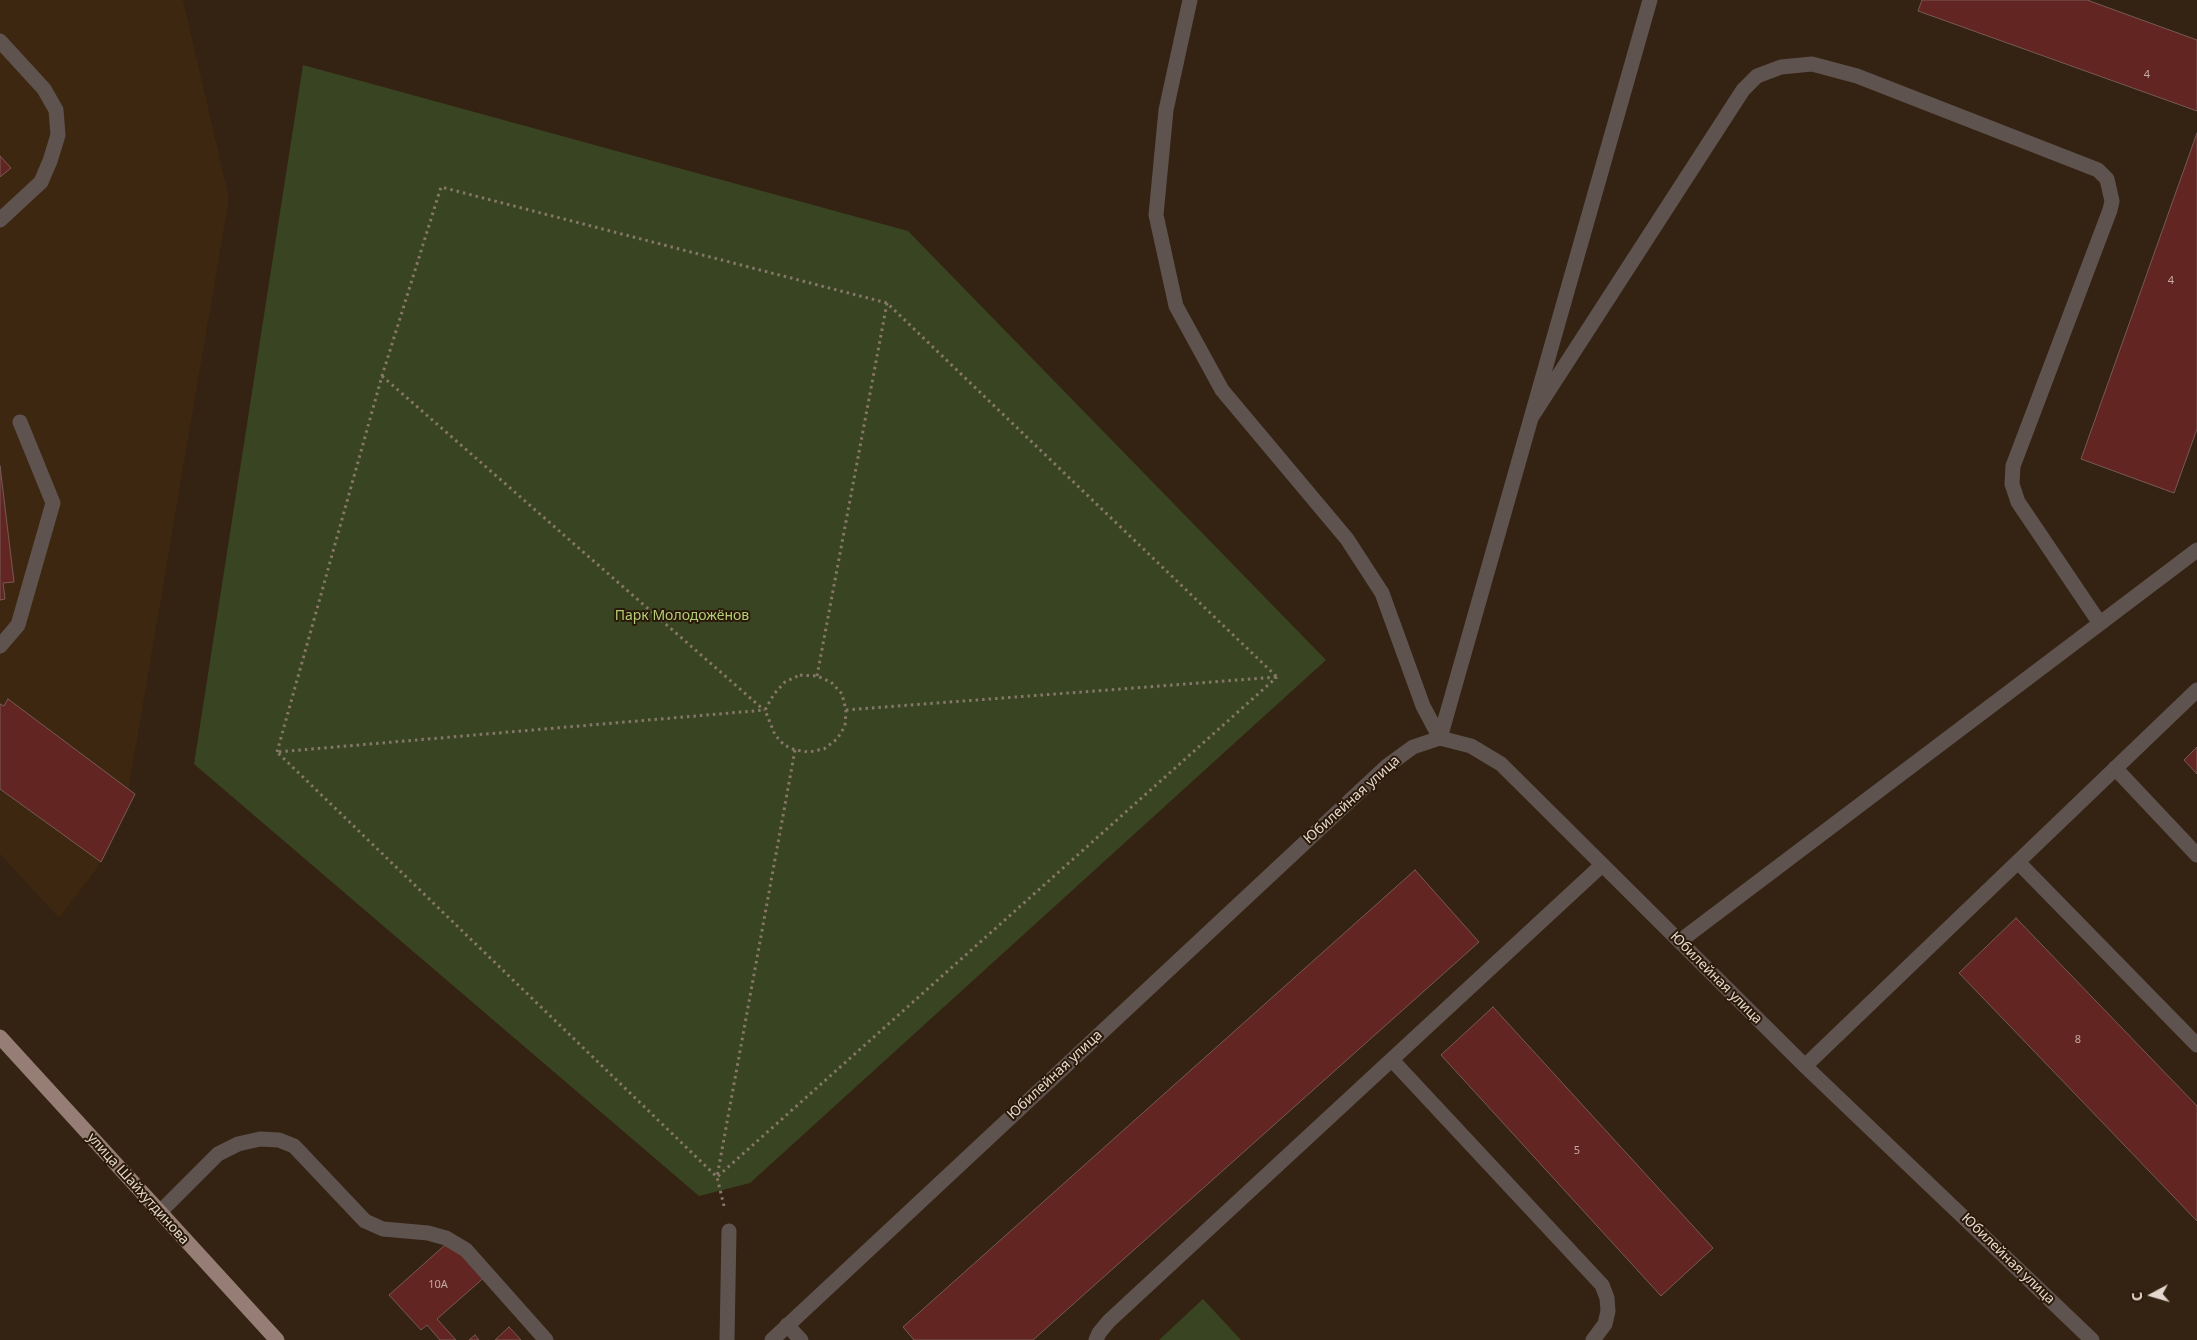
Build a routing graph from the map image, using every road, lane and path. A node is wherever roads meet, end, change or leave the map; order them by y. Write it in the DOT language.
graph roads {
  1 [pos="1190,0"];
  2 [pos="1650,0"];
  3 [pos="0,41"];
  4 [pos="0,220"];
  5 [pos="886,303"];
  6 [pos="382,376"];
  7 [pos="1531,418"];
  8 [pos="20,422"];
  9 [pos="2197,550"];
  10 [pos="2099,622"];
  11 [pos="0,646"];
  12 [pos="817,676"];
  13 [pos="1278,677"];
  14 [pos="2197,690"];
  15 [pos="765,710"];
  16 [pos="846,710"];
  17 [pos="1440,738"];
  18 [pos="796,750"];
  19 [pos="277,752"];
  20 [pos="2115,768"];
  21 [pos="2197,854"];
  22 [pos="2018,862"];
  23 [pos="1602,865"];
  24 [pos="1680,941"];
  25 [pos="0,1037"];
  26 [pos="2197,1045"];
  27 [pos="1392,1060"];
  28 [pos="1805,1066"];
  29 [pos="717,1176"];
  30 [pos="160,1212"];
  31 [pos="729,1231"];
  32 [pos="787,1324"];
  33 [pos="277,1340"];
  34 [pos="546,1340"];
  35 [pos="727,1340"];
  36 [pos="772,1340"];
  37 [pos="801,1340"];
  38 [pos="1096,1340"];
  39 [pos="1593,1340"];
  40 [pos="2092,1340"];
  1 -- 17 [label="street"];
  2 -- 7 [label="street"];
  3 -- 4 [label="street"];
  5 -- 6 [label="path"];
  5 -- 12 [label="path"];
  5 -- 13 [label="path"];
  6 -- 15 [label="path"];
  6 -- 19 [label="path"];
  7 -- 10 [label="street"];
  7 -- 17 [label="street"];
  8 -- 11 [label="street"];
  9 -- 10 [label="street"];
  10 -- 24 [label="street"];
  12 -- 15 [label="path"];
  12 -- 16 [label="path"];
  13 -- 16 [label="path"];
  13 -- 29 [label="path"];
  14 -- 20 [label="street"];
  15 -- 18 [label="path"];
  15 -- 19 [label="path"];
  16 -- 18 [label="path"];
  17 -- 23 [label="street, Юбилейная улица"];
  17 -- 32 [label="street, Юбилейная улица"];
  18 -- 29 [label="path"];
  19 -- 29 [label="path"];
  20 -- 21 [label="street"];
  20 -- 22 [label="street"];
  22 -- 26 [label="street"];
  22 -- 28 [label="street"];
  23 -- 24 [label="street, Юбилейная улица"];
  23 -- 27 [label="street"];
  24 -- 28 [label="street, Юбилейная улица"];
  25 -- 30 [label="main road, улица Шайхутдинова"];
  27 -- 38 [label="street"];
  27 -- 39 [label="street"];
  28 -- 40 [label="street, Юбилейная улица"];
  29 -- 31 [label="path"];
  30 -- 33 [label="main road, улица Шайхутдинова"];
  30 -- 34 [label="street"];
  31 -- 35 [label="street"];
  32 -- 36 [label="street, Юбилейная улица"];
  32 -- 37 [label="street"];
}
